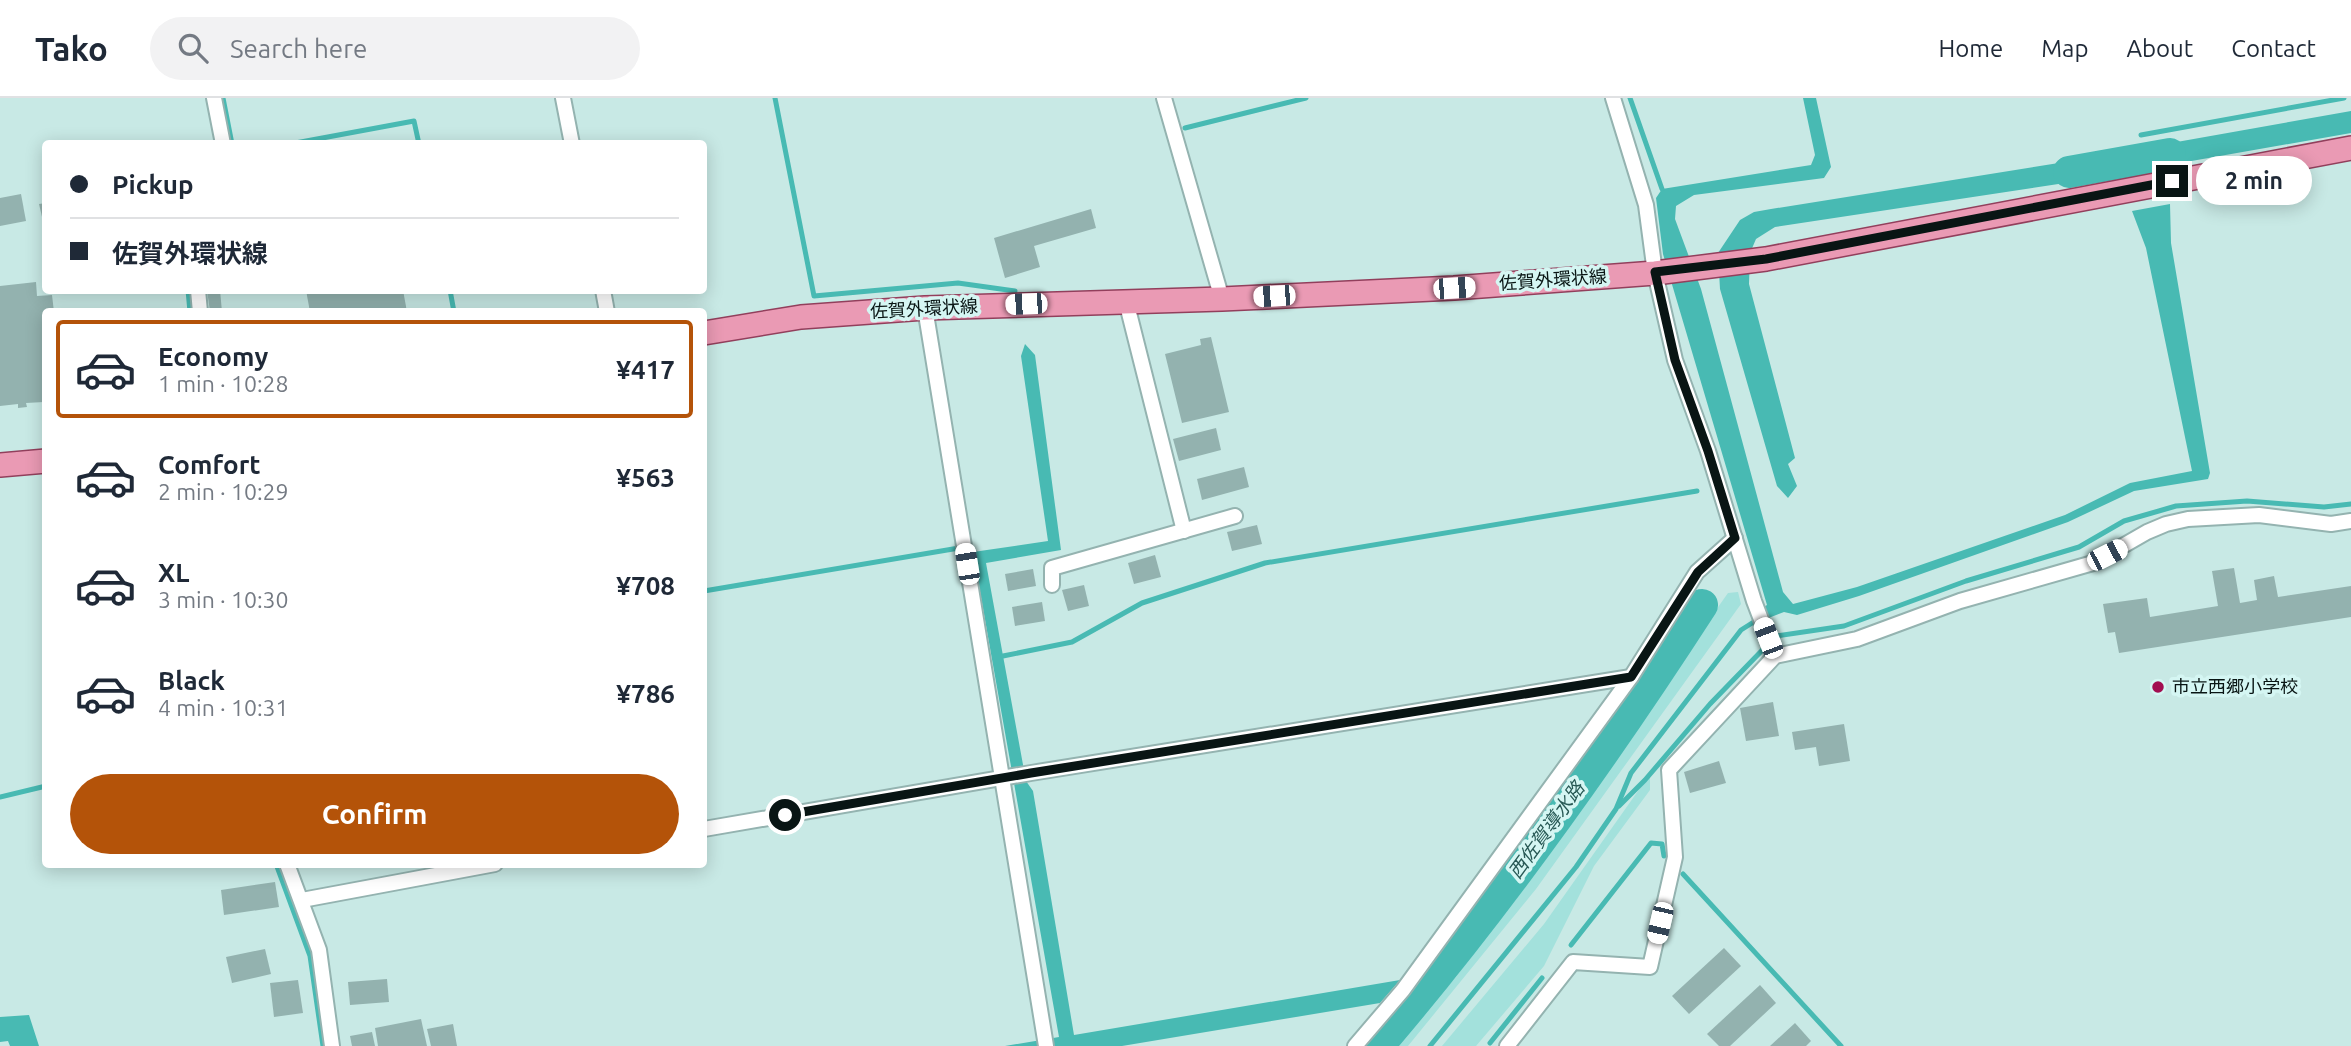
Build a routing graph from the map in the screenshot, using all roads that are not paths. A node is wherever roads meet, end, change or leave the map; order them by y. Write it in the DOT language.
graph roads {
  1 [pos="214,98"];
  2 [pos="563,98"];
  3 [pos="1164,98"];
  4 [pos="1613,98"];
  5 [pos="222,140"];
  6 [pos="571,140"];
  7 [pos="2351,148"];
  8 [pos="1655,272"];
  9 [pos="1223,299"];
  10 [pos="1126,301"];
  11 [pos="925,308"];
  12 [pos="707,333"];
  13 [pos="42,461"];
  14 [pos="0,465"];
  15 [pos="1235,516"];
  16 [pos="2351,521"];
  17 [pos="1184,531"];
  18 [pos="1735,538"];
  19 [pos="1052,585"];
  20 [pos="1775,656"];
  21 [pos="1631,677"];
  22 [pos="1003,778"];
  23 [pos="707,828"];
  24 [pos="289,868"];
  25 [pos="474,868"];
  26 [pos="302,900"];
  27 [pos="1045,1041"];
  28 [pos="332,1046"];
  29 [pos="1355,1046"];
  30 [pos="1507,1046"];
  1 -- 5 [label="street"];
  2 -- 6 [label="street"];
  3 -- 9 [label="street"];
  4 -- 8 [label="street"];
  7 -- 8 [label="main road, 佐賀外環状線"];
  8 -- 9 [label="main road, 佐賀外環状線"];
  8 -- 18 [label="street"];
  9 -- 10 [label="main road, 佐賀外環状線"];
  10 -- 11 [label="main road, 佐賀外環状線"];
  10 -- 17 [label="street"];
  11 -- 12 [label="main road, 佐賀外環状線"];
  11 -- 22 [label="street"];
  13 -- 14 [label="main road"];
  15 -- 17 [label="street"];
  16 -- 20 [label="street"];
  17 -- 19 [label="street"];
  18 -- 20 [label="street"];
  18 -- 21 [label="street"];
  20 -- 30 [label="street"];
  21 -- 22 [label="street"];
  21 -- 29 [label="street"];
  22 -- 23 [label="street"];
  22 -- 27 [label="street"];
  24 -- 26 [label="street"];
  25 -- 26 [label="street"];
  26 -- 28 [label="street"];
}
